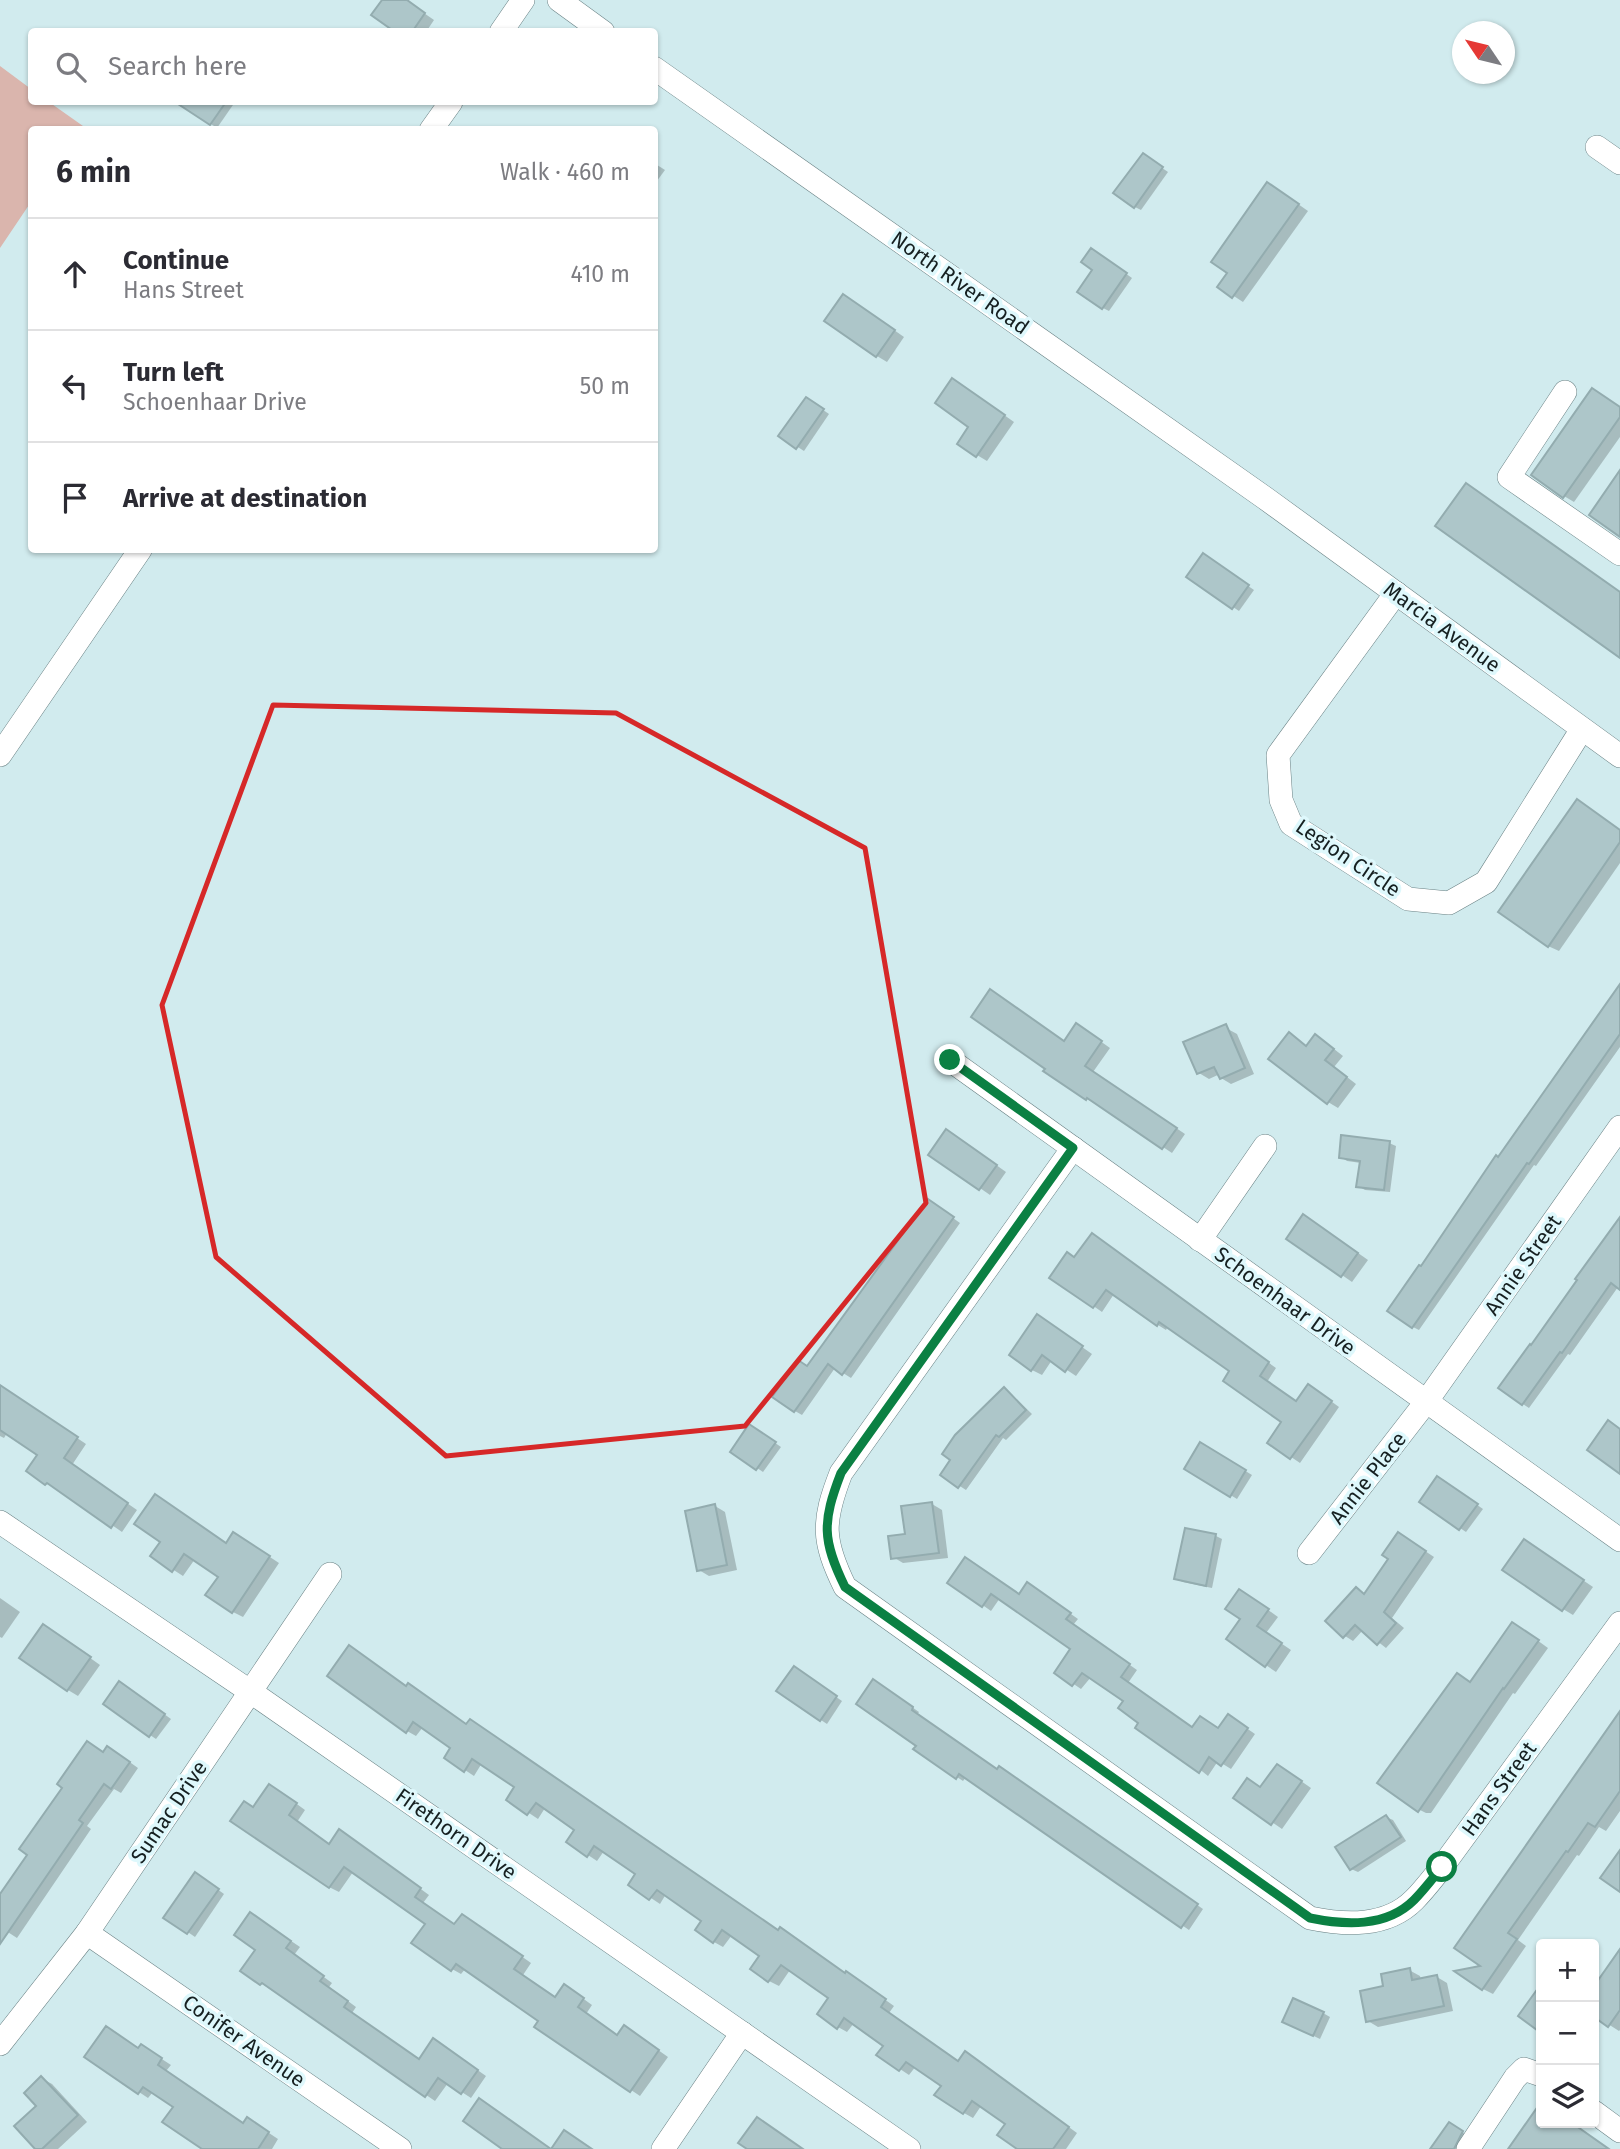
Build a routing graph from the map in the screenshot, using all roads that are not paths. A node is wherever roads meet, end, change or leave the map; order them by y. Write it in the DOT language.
graph roads {
  1 [pos="523,0"];
  2 [pos="559,0"];
  3 [pos="504,28"];
  4 [pos="598,28"];
  5 [pos="658,71"];
  6 [pos="450,105"];
  7 [pos="434,126"];
  8 [pos="1597,147"];
  9 [pos="1620,163"];
  10 [pos="1564,392"];
  11 [pos="1265,498"];
  12 [pos="138,553"];
  13 [pos="1620,554"];
  14 [pos="1396,593"];
  15 [pos="1582,729"];
  16 [pos="0,755"];
  17 [pos="1620,756"];
  18 [pos="950,1060"];
  19 [pos="1620,1127"];
  20 [pos="1265,1146"];
  21 [pos="1073,1148"];
  22 [pos="1200,1240"];
  23 [pos="1426,1402"];
  24 [pos="0,1522"];
  25 [pos="1620,1540"];
  26 [pos="1309,1553"];
  27 [pos="330,1574"];
  28 [pos="1620,1623"];
  29 [pos="251,1692"];
  30 [pos="87,1933"];
  31 [pos="742,2033"];
  32 [pos="0,2044"];
  33 [pos="1536,2073"];
  34 [pos="1599,2116"];
  35 [pos="1620,2131"];
  36 [pos="400,2149"];
  37 [pos="663,2149"];
  38 [pos="909,2149"];
  39 [pos="1468,2149"];
  1 -- 3 [label="street"];
  2 -- 4 [label="street"];
  5 -- 11 [label="street, North River Road"];
  6 -- 7 [label="street"];
  8 -- 9 [label="street"];
  10 -- 13 [label="street"];
  11 -- 14 [label="street, Marcia Avenue"];
  12 -- 16 [label="street"];
  14 -- 15 [label="street, Marcia Avenue"];
  14 -- 15 [label="street, Legion Circle"];
  15 -- 17 [label="street, Marcia Avenue"];
  18 -- 21 [label="street, Schoenhaar Drive"];
  19 -- 23 [label="street, Annie Street"];
  20 -- 22 [label="street"];
  21 -- 22 [label="street, Schoenhaar Drive"];
  21 -- 28 [label="street, Hans Street"];
  22 -- 23 [label="street, Schoenhaar Drive"];
  23 -- 25 [label="street, Schoenhaar Drive"];
  23 -- 26 [label="street, Annie Place"];
  24 -- 29 [label="street, Firethorn Drive"];
  27 -- 29 [label="street, Sumac Drive"];
  29 -- 30 [label="street, Sumac Drive"];
  29 -- 31 [label="street, Firethorn Drive"];
  30 -- 32 [label="street, Sumac Drive"];
  30 -- 36 [label="street, Conifer Avenue"];
  31 -- 37 [label="street"];
  31 -- 38 [label="street, Firethorn Drive"];
  33 -- 39 [label="street"];
  34 -- 35 [label="street"];
}
